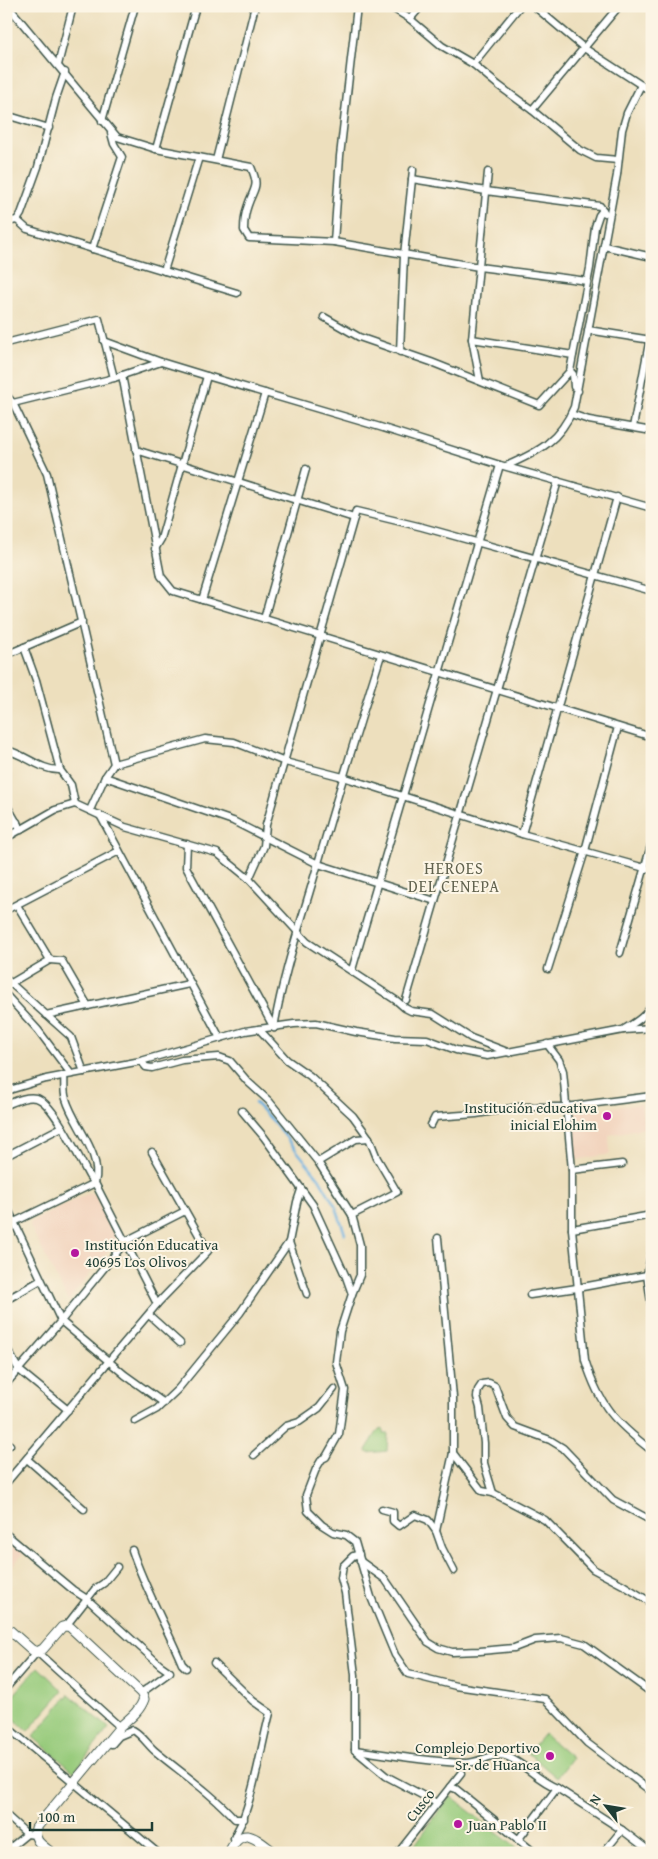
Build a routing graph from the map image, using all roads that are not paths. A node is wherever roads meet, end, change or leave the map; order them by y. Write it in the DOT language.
graph roads {
  1 [pos="73,6"];
  2 [pos="135,6"];
  3 [pos="196,6"];
  4 [pos="255,6"];
  5 [pos="357,6"];
  6 [pos="389,6"];
  7 [pos="421,6"];
  8 [pos="520,6"];
  9 [pos="534,6"];
  10 [pos="619,6"];
  11 [pos="10,8"];
  12 [pos="410,19"];
  13 [pos="6,24"];
  14 [pos="584,48"];
  15 [pos="473,64"];
  16 [pos="58,65"];
  17 [pos="65,72"];
  18 [pos="642,85"];
  19 [pos="651,92"];
  20 [pos="532,110"];
  21 [pos="6,115"];
  22 [pos="102,121"];
  23 [pos="49,128"];
  24 [pos="110,131"];
  25 [pos="156,149"];
  26 [pos="199,157"];
  27 [pos="216,160"];
  28 [pos="618,160"];
  29 [pos="413,170"];
  30 [pos="488,172"];
  31 [pos="412,179"];
  32 [pos="486,191"];
  33 [pos="603,210"];
  34 [pos="17,220"];
  35 [pos="608,221"];
  36 [pos="6,222"];
  37 [pos="334,242"];
  38 [pos="604,246"];
  39 [pos="92,249"];
  40 [pos="404,255"];
  41 [pos="652,257"];
  42 [pos="479,267"];
  43 [pos="590,268"];
  44 [pos="600,269"];
  45 [pos="164,271"];
  46 [pos="587,281"];
  47 [pos="237,293"];
  48 [pos="324,317"];
  49 [pos="652,326"];
  50 [pos="588,330"];
  51 [pos="472,339"];
  52 [pos="650,340"];
  53 [pos="104,341"];
  54 [pos="6,343"];
  55 [pos="400,352"];
  56 [pos="573,355"];
  57 [pos="161,362"];
  58 [pos="570,371"];
  59 [pos="122,375"];
  60 [pos="207,376"];
  61 [pos="114,378"];
  62 [pos="480,381"];
  63 [pos="578,390"];
  64 [pos="265,394"];
  65 [pos="6,395"];
  66 [pos="13,403"];
  67 [pos="571,414"];
  68 [pos="633,427"];
  69 [pos="652,431"];
  70 [pos="136,450"];
  71 [pos="182,464"];
  72 [pos="503,466"];
  73 [pos="306,468"];
  74 [pos="558,481"];
  75 [pos="238,482"];
  76 [pos="617,497"];
  77 [pos="297,500"];
  78 [pos="652,508"];
  79 [pos="354,518"];
  80 [pos="477,544"];
  81 [pos="155,549"];
  82 [pos="535,558"];
  83 [pos="594,576"];
  84 [pos="652,591"];
  85 [pos="202,600"];
  86 [pos="264,619"];
  87 [pos="82,622"];
  88 [pos="321,636"];
  89 [pos="24,647"];
  90 [pos="6,655"];
  91 [pos="381,655"];
  92 [pos="439,673"];
  93 [pos="496,690"];
  94 [pos="556,709"];
  95 [pos="618,727"];
  96 [pos="652,737"];
  97 [pos="6,750"];
  98 [pos="285,762"];
  99 [pos="114,764"];
  100 [pos="60,770"];
  101 [pos="105,776"];
  102 [pos="343,777"];
  103 [pos="402,797"];
  104 [pos="6,804"];
  105 [pos="75,804"];
  106 [pos="90,810"];
  107 [pos="100,815"];
  108 [pos="461,815"];
  109 [pos="17,822"];
  110 [pos="6,828"];
  111 [pos="21,830"];
  112 [pos="522,834"];
  113 [pos="264,836"];
  114 [pos="6,838"];
  115 [pos="652,842"];
  116 [pos="187,844"];
  117 [pos="119,851"];
  118 [pos="585,851"];
  119 [pos="318,864"];
  120 [pos="645,867"];
  121 [pos="652,870"];
  122 [pos="249,879"];
  123 [pos="378,882"];
  124 [pos="436,901"];
  125 [pos="17,905"];
  126 [pos="6,910"];
  127 [pos="298,932"];
  128 [pos="620,953"];
  129 [pos="50,960"];
  130 [pos="548,968"];
  131 [pos="352,970"];
  132 [pos="9,983"];
  133 [pos="189,984"];
  134 [pos="6,995"];
  135 [pos="406,1000"];
  136 [pos="652,1004"];
  137 [pos="88,1006"];
  138 [pos="46,1015"];
  139 [pos="274,1028"];
  140 [pos="652,1028"];
  141 [pos="259,1030"];
  142 [pos="623,1030"];
  143 [pos="220,1038"];
  144 [pos="547,1044"];
  145 [pos="510,1053"];
  146 [pos="141,1061"];
  147 [pos="83,1072"];
  148 [pos="68,1075"];
  149 [pos="6,1090"];
  150 [pos="652,1096"];
  151 [pos="6,1105"];
  152 [pos="565,1107"];
  153 [pos="242,1111"];
  154 [pos="431,1125"];
  155 [pos="62,1127"];
  156 [pos="369,1138"];
  157 [pos="152,1152"];
  158 [pos="6,1156"];
  159 [pos="318,1162"];
  160 [pos="622,1164"];
  161 [pos="572,1170"];
  162 [pos="95,1183"];
  163 [pos="302,1190"];
  164 [pos="6,1205"];
  165 [pos="185,1212"];
  166 [pos="352,1214"];
  167 [pos="652,1215"];
  168 [pos="15,1221"];
  169 [pos="6,1226"];
  170 [pos="572,1229"];
  171 [pos="438,1238"];
  172 [pos="126,1241"];
  173 [pos="289,1242"];
  174 [pos="652,1250"];
  175 [pos="647,1274"];
  176 [pos="42,1280"];
  177 [pos="577,1288"];
  178 [pos="307,1294"];
  179 [pos="352,1294"];
  180 [pos="530,1295"];
  181 [pos="6,1300"];
  182 [pos="157,1304"];
  183 [pos="652,1309"];
  184 [pos="149,1315"];
  185 [pos="61,1321"];
  186 [pos="180,1343"];
  187 [pos="6,1347"];
  188 [pos="109,1361"];
  189 [pos="19,1370"];
  190 [pos="6,1384"];
  191 [pos="334,1389"];
  192 [pos="164,1403"];
  193 [pos="68,1410"];
  194 [pos="135,1421"];
  195 [pos="652,1451"];
  196 [pos="453,1453"];
  197 [pos="254,1455"];
  198 [pos="27,1459"];
  199 [pos="6,1483"];
  200 [pos="493,1493"];
  201 [pos="84,1508"];
  202 [pos="382,1509"];
  203 [pos="652,1521"];
  204 [pos="436,1530"];
  205 [pos="6,1534"];
  206 [pos="132,1550"];
  207 [pos="357,1557"];
  208 [pos="117,1567"];
  209 [pos="454,1571"];
  210 [pos="87,1599"];
  211 [pos="652,1603"];
  212 [pos="66,1626"];
  213 [pos="6,1628"];
  214 [pos="37,1652"];
  215 [pos="214,1663"];
  216 [pos="186,1668"];
  217 [pos="6,1688"];
  218 [pos="141,1693"];
  219 [pos="652,1693"];
  220 [pos="6,1726"];
  221 [pos="120,1727"];
  222 [pos="107,1743"];
  223 [pos="355,1750"];
  224 [pos="461,1773"];
  225 [pos="74,1782"];
  226 [pos="450,1787"];
  227 [pos="556,1788"];
  228 [pos="652,1792"];
  229 [pos="437,1804"];
  230 [pos="6,1815"];
  231 [pos="244,1819"];
  232 [pos="622,1830"];
  233 [pos="31,1834"];
  234 [pos="518,1840"];
  235 [pos="236,1841"];
  236 [pos="11,1847"];
  237 [pos="52,1853"];
  238 [pos="158,1853"];
  239 [pos="229,1853"];
  240 [pos="275,1853"];
  241 [pos="398,1853"];
  242 [pos="535,1853"];
  243 [pos="603,1853"];
  244 [pos="652,1853"];
  1 -- 16 [label="street"];
  2 -- 22 [label="street"];
  3 -- 25 [label="street"];
  4 -- 27 [label="street"];
  5 -- 37 [label="street"];
  6 -- 12 [label="street"];
  7 -- 12 [label="street"];
  8 -- 15 [label="street"];
  9 -- 14 [label="street"];
  10 -- 14 [label="street"];
  11 -- 13 [label="street"];
  11 -- 16 [label="street"];
  12 -- 15 [label="street"];
  14 -- 18 [label="street"];
  14 -- 20 [label="street"];
  15 -- 20 [label="street"];
  16 -- 17 [label="street"];
  17 -- 22 [label="street"];
  17 -- 23 [label="street"];
  18 -- 19 [label="street"];
  18 -- 28 [label="street"];
  20 -- 28 [label="street"];
  21 -- 23 [label="street"];
  22 -- 24 [label="street"];
  23 -- 34 [label="street"];
  24 -- 25 [label="street"];
  24 -- 39 [label="street"];
  25 -- 26 [label="street"];
  26 -- 27 [label="street"];
  26 -- 45 [label="street"];
  27 -- 37 [label="street"];
  28 -- 35 [label="street"];
  29 -- 31 [label="street"];
  30 -- 32 [label="street"];
  31 -- 32 [label="street"];
  31 -- 40 [label="street"];
  32 -- 33 [label="street"];
  32 -- 42 [label="street"];
  33 -- 35 [label="street"];
  33 -- 43 [label="street"];
  34 -- 36 [label="street"];
  34 -- 39 [label="street"];
  35 -- 38 [label="street"];
  37 -- 40 [label="street"];
  38 -- 41 [label="street"];
  38 -- 44 [label="street"];
  39 -- 45 [label="street"];
  40 -- 42 [label="street"];
  40 -- 55 [label="street"];
  42 -- 46 [label="street"];
  42 -- 51 [label="street"];
  43 -- 44 [label="street"];
  43 -- 46 [label="street"];
  44 -- 50 [label="street"];
  45 -- 47 [label="street"];
  46 -- 56 [label="street"];
  48 -- 55 [label="street"];
  49 -- 52 [label="street"];
  50 -- 52 [label="street"];
  50 -- 63 [label="street"];
  51 -- 56 [label="street"];
  51 -- 62 [label="street"];
  52 -- 68 [label="street"];
  53 -- 54 [label="street"];
  53 -- 57 [label="street"];
  53 -- 61 [label="street"];
  55 -- 62 [label="street"];
  56 -- 58 [label="street"];
  57 -- 59 [label="street"];
  57 -- 60 [label="street"];
  58 -- 62 [label="street"];
  58 -- 63 [label="street"];
  59 -- 61 [label="street"];
  59 -- 70 [label="street"];
  60 -- 64 [label="street"];
  60 -- 71 [label="street"];
  61 -- 66 [label="street"];
  63 -- 67 [label="street"];
  64 -- 72 [label="street"];
  64 -- 75 [label="street"];
  65 -- 66 [label="street"];
  66 -- 87 [label="street"];
  67 -- 68 [label="street"];
  67 -- 72 [label="street"];
  68 -- 69 [label="street"];
  70 -- 71 [label="street"];
  70 -- 81 [label="street"];
  71 -- 75 [label="street"];
  71 -- 81 [label="street"];
  72 -- 74 [label="street"];
  72 -- 80 [label="street"];
  73 -- 77 [label="street"];
  74 -- 76 [label="street"];
  74 -- 82 [label="street"];
  75 -- 77 [label="street"];
  75 -- 85 [label="street"];
  76 -- 78 [label="street"];
  76 -- 83 [label="street"];
  77 -- 79 [label="street"];
  77 -- 86 [label="street"];
  79 -- 80 [label="street"];
  79 -- 88 [label="street"];
  80 -- 82 [label="street"];
  80 -- 92 [label="street"];
  81 -- 85 [label="street"];
  82 -- 83 [label="street"];
  82 -- 93 [label="street"];
  83 -- 84 [label="street"];
  83 -- 94 [label="street"];
  85 -- 86 [label="street"];
  86 -- 88 [label="street"];
  87 -- 89 [label="street"];
  87 -- 99 [label="street"];
  88 -- 91 [label="street"];
  88 -- 98 [label="street"];
  89 -- 90 [label="street"];
  89 -- 100 [label="street"];
  91 -- 92 [label="street"];
  91 -- 102 [label="street"];
  92 -- 93 [label="street"];
  92 -- 103 [label="street"];
  93 -- 94 [label="street"];
  93 -- 108 [label="street"];
  94 -- 95 [label="street"];
  94 -- 112 [label="street"];
  95 -- 96 [label="street"];
  95 -- 118 [label="street"];
  97 -- 100 [label="street"];
  98 -- 99 [label="street"];
  98 -- 102 [label="street"];
  98 -- 113 [label="street"];
  99 -- 101 [label="street"];
  100 -- 105 [label="street"];
  101 -- 106 [label="street"];
  101 -- 113 [label="street"];
  102 -- 103 [label="street"];
  102 -- 119 [label="street"];
  103 -- 108 [label="street"];
  103 -- 123 [label="street"];
  104 -- 109 [label="street"];
  105 -- 106 [label="street"];
  105 -- 111 [label="street"];
  106 -- 107 [label="street"];
  107 -- 116 [label="street"];
  107 -- 117 [label="street"];
  108 -- 112 [label="street"];
  108 -- 124 [label="street"];
  109 -- 110 [label="street"];
  109 -- 111 [label="street"];
  111 -- 114 [label="street"];
  112 -- 118 [label="street"];
  113 -- 119 [label="street"];
  113 -- 122 [label="street"];
  115 -- 120 [label="street"];
  116 -- 122 [label="street"];
  116 -- 139 [label="street"];
  117 -- 125 [label="street"];
  117 -- 133 [label="street"];
  118 -- 120 [label="street"];
  118 -- 130 [label="street"];
  119 -- 123 [label="street"];
  119 -- 127 [label="street"];
  120 -- 121 [label="street"];
  120 -- 128 [label="street"];
  122 -- 127 [label="street"];
  123 -- 124 [label="street"];
  123 -- 131 [label="street"];
  124 -- 135 [label="street"];
  125 -- 126 [label="street"];
  125 -- 129 [label="street"];
  127 -- 131 [label="street"];
  127 -- 139 [label="street"];
  129 -- 132 [label="street"];
  129 -- 137 [label="street"];
  131 -- 145 [label="street"];
  132 -- 138 [label="street"];
  133 -- 137 [label="street"];
  133 -- 143 [label="street"];
  134 -- 148 [label="street"];
  136 -- 142 [label="street"];
  137 -- 138 [label="street"];
  138 -- 147 [label="street"];
  139 -- 141 [label="street"];
  139 -- 145 [label="street"];
  140 -- 142 [label="street"];
  141 -- 143 [label="street"];
  141 -- 156 [label="street"];
  142 -- 144 [label="street"];
  143 -- 146 [label="street"];
  144 -- 145 [label="street"];
  144 -- 152 [label="street"];
  146 -- 147 [label="street"];
  146 -- 159 [label="street"];
  147 -- 148 [label="street"];
  148 -- 149 [label="street"];
  148 -- 162 [label="street"];
  150 -- 152 [label="street"];
  151 -- 155 [label="street"];
  152 -- 154 [label="street"];
  152 -- 161 [label="street"];
  153 -- 163 [label="street"];
  155 -- 158 [label="street"];
  155 -- 162 [label="street"];
  156 -- 159 [label="street"];
  156 -- 166 [label="street"];
  157 -- 165 [label="street"];
  159 -- 166 [label="street"];
  160 -- 161 [label="street"];
  161 -- 170 [label="street"];
  162 -- 168 [label="street"];
  162 -- 172 [label="street"];
  163 -- 173 [label="street"];
  163 -- 179 [label="street"];
  164 -- 168 [label="street"];
  165 -- 172 [label="street"];
  165 -- 182 [label="street"];
  166 -- 179 [label="street"];
  167 -- 170 [label="street"];
  168 -- 169 [label="street"];
  168 -- 176 [label="street"];
  170 -- 177 [label="street"];
  171 -- 196 [label="street"];
  172 -- 182 [label="street"];
  172 -- 185 [label="street"];
  173 -- 178 [label="street"];
  173 -- 192 [label="street"];
  174 -- 175 [label="street"];
  175 -- 177 [label="street"];
  175 -- 183 [label="street"];
  176 -- 181 [label="street"];
  176 -- 185 [label="street"];
  177 -- 180 [label="street"];
  177 -- 195 [label="street"];
  179 -- 207 [label="street"];
  182 -- 184 [label="street"];
  184 -- 186 [label="street"];
  184 -- 188 [label="street"];
  185 -- 188 [label="street"];
  185 -- 189 [label="street"];
  187 -- 189 [label="street"];
  188 -- 192 [label="street"];
  188 -- 193 [label="street"];
  189 -- 190 [label="street"];
  189 -- 193 [label="street"];
  191 -- 197 [label="street"];
  192 -- 194 [label="street"];
  193 -- 198 [label="street"];
  196 -- 200 [label="street"];
  196 -- 204 [label="street"];
  198 -- 199 [label="street"];
  198 -- 201 [label="street"];
  200 -- 203 [label="street"];
  200 -- 211 [label="street"];
  202 -- 204 [label="street"];
  204 -- 209 [label="street"];
  205 -- 210 [label="street"];
  206 -- 216 [label="street"];
  207 -- 219 [label="street"];
  207 -- 223 [label="street"];
  207 -- 228 [label="street"];
  208 -- 210 [label="street"];
  210 -- 212 [label="street"];
  210 -- 218 [label="street"];
  212 -- 214 [label="street"];
  212 -- 218 [label="street"];
  213 -- 214 [label="street"];
  214 -- 217 [label="street"];
  214 -- 221 [label="street"];
  215 -- 231 [label="street"];
  218 -- 221 [label="street"];
  220 -- 225 [label="street"];
  221 -- 222 [label="street"];
  222 -- 225 [label="street"];
  222 -- 231 [label="street"];
  223 -- 227 [label="street"];
  223 -- 229 [label="street"];
  224 -- 226 [label="street, Cusco"];
  225 -- 233 [label="street"];
  225 -- 238 [label="street"];
  226 -- 229 [label="street, Cusco"];
  226 -- 234 [label="street"];
  227 -- 232 [label="street"];
  227 -- 234 [label="street"];
  229 -- 241 [label="street, Cusco"];
  230 -- 233 [label="street"];
  231 -- 235 [label="street"];
  232 -- 243 [label="street"];
  232 -- 244 [label="street"];
  233 -- 236 [label="street"];
  233 -- 237 [label="street"];
  234 -- 242 [label="street"];
  235 -- 239 [label="street"];
  235 -- 240 [label="street"];
}
